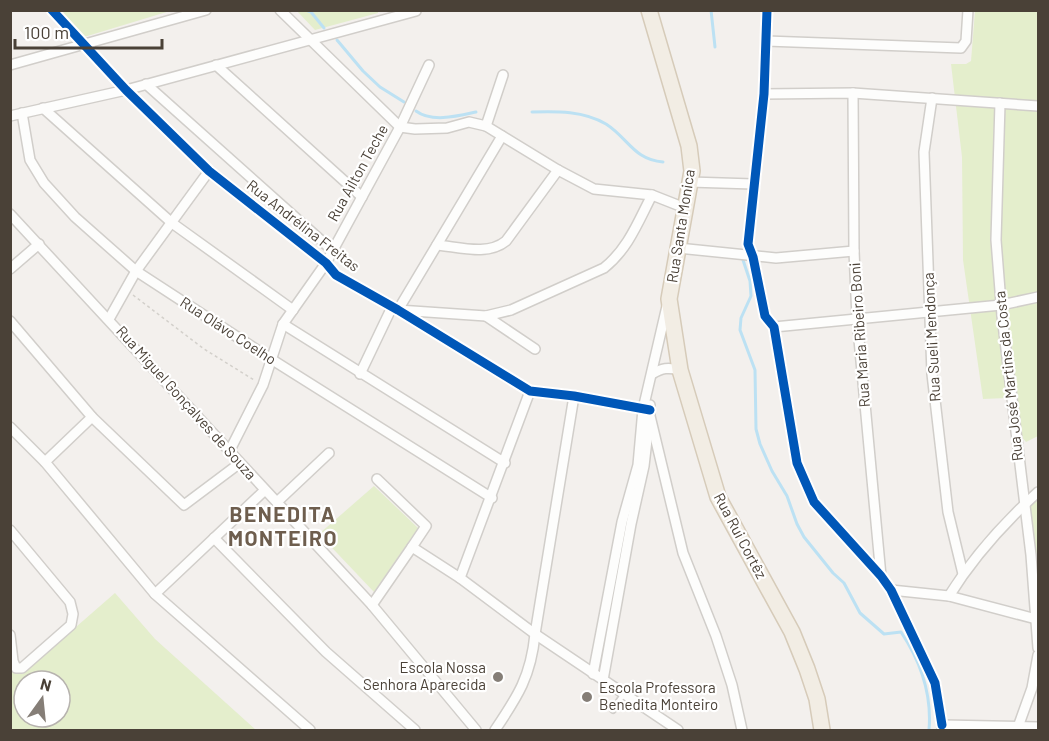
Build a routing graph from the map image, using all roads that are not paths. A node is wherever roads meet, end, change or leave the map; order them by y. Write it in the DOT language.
graph roads {
  1 [pos="52,10"];
  2 [pos="206,10"];
  3 [pos="280,10"];
  4 [pos="650,10"];
  5 [pos="767,10"];
  6 [pos="968,10"];
  7 [pos="416,11"];
  8 [pos="310,40"];
  9 [pos="766,41"];
  10 [pos="84,45"];
  11 [pos="10,65"];
  12 [pos="216,65"];
  13 [pos="429,65"];
  14 [pos="502,75"];
  15 [pos="146,84"];
  16 [pos="126,90"];
  17 [pos="853,93"];
  18 [pos="764,94"];
  19 [pos="932,98"];
  20 [pos="1000,103"];
  21 [pos="1038,106"];
  22 [pos="42,108"];
  23 [pos="22,113"];
  24 [pos="10,116"];
  25 [pos="486,126"];
  26 [pos="400,127"];
  27 [pos="502,136"];
  28 [pos="558,170"];
  29 [pos="209,171"];
  30 [pos="690,182"];
  31 [pos="753,184"];
  32 [pos="651,195"];
  33 [pos="362,197"];
  34 [pos="685,208"];
  35 [pos="10,214"];
  36 [pos="172,223"];
  37 [pos="39,244"];
  38 [pos="437,245"];
  39 [pos="678,248"];
  40 [pos="333,251"];
  41 [pos="854,251"];
  42 [pos="753,257"];
  43 [pos="326,263"];
  44 [pos="10,269"];
  45 [pos="136,271"];
  46 [pos="1038,297"];
  47 [pos="669,299"];
  48 [pos="1001,304"];
  49 [pos="395,309"];
  50 [pos="293,310"];
  51 [pos="929,310"];
  52 [pos="486,316"];
  53 [pos="857,318"];
  54 [pos="109,320"];
  55 [pos="10,321"];
  56 [pos="283,324"];
  57 [pos="774,327"];
  58 [pos="536,349"];
  59 [pos="271,359"];
  60 [pos="680,370"];
  61 [pos="360,374"];
  62 [pos="652,374"];
  63 [pos="530,391"];
  64 [pos="574,396"];
  65 [pos="648,412"];
  66 [pos="92,417"];
  67 [pos="10,427"];
  68 [pos="229,452"];
  69 [pos="329,453"];
  70 [pos="45,462"];
  71 [pos="240,463"];
  72 [pos="504,463"];
  73 [pos="641,466"];
  74 [pos="662,468"];
  75 [pos="377,479"];
  76 [pos="264,490"];
  77 [pos="1038,492"];
  78 [pos="492,498"];
  79 [pos="277,502"];
  80 [pos="1023,506"];
  81 [pos="10,530"];
  82 [pos="214,538"];
  83 [pos="412,547"];
  84 [pos="963,574"];
  85 [pos="881,576"];
  86 [pos="460,578"];
  87 [pos="891,590"];
  88 [pos="155,594"];
  89 [pos="950,596"];
  90 [pos="372,605"];
  91 [pos="610,613"];
  92 [pos="1036,619"];
  93 [pos="535,634"];
  94 [pos="10,635"];
  95 [pos="1038,648"];
  96 [pos="1038,655"];
  97 [pos="593,674"];
  98 [pos="603,680"];
  99 [pos="623,695"];
  100 [pos="612,710"];
  101 [pos="1038,727"];
  102 [pos="942,728"];
  103 [pos="1018,728"];
  104 [pos="820,729"];
  105 [pos="310,730"];
  106 [pos="415,730"];
  107 [pos="476,730"];
  108 [pos="495,730"];
  109 [pos="678,730"];
  110 [pos="742,730"];
  1 -- 10 [label="street, Rua Andrélina Freitas"];
  2 -- 10 [label="street"];
  3 -- 8 [label="street"];
  4 -- 30 [label="main road, Rua Santa Monica"];
  5 -- 9 [label="street"];
  6 -- 9 [label="street"];
  7 -- 8 [label="street"];
  8 -- 12 [label="street"];
  8 -- 26 [label="street"];
  9 -- 18 [label="street"];
  10 -- 11 [label="street"];
  10 -- 16 [label="street, Rua Andrélina Freitas"];
  12 -- 15 [label="street"];
  12 -- 33 [label="street"];
  13 -- 26 [label="street, Rua Ailton Teche"];
  14 -- 25 [label="street"];
  15 -- 16 [label="street"];
  15 -- 40 [label="street, Rua Andrélina Freitas"];
  16 -- 22 [label="street"];
  16 -- 29 [label="street, Rua Andrélina Freitas"];
  17 -- 18 [label="street"];
  17 -- 19 [label="street"];
  17 -- 41 [label="street, Rua Maria Ribeiro Boni"];
  18 -- 31 [label="street"];
  19 -- 20 [label="street"];
  19 -- 51 [label="street, Rua Sueli Mendonça"];
  20 -- 21 [label="street"];
  20 -- 48 [label="street, Rua José Martins da Costa"];
  22 -- 23 [label="street"];
  22 -- 36 [label="street"];
  23 -- 24 [label="street"];
  23 -- 45 [label="street, Rua Olávo Coelho"];
  25 -- 26 [label="street"];
  25 -- 27 [label="street"];
  26 -- 33 [label="street, Rua Ailton Teche"];
  27 -- 28 [label="street"];
  27 -- 38 [label="street"];
  28 -- 32 [label="street"];
  28 -- 38 [label="street"];
  29 -- 36 [label="street"];
  29 -- 43 [label="street, Rua Andrélina Freitas"];
  30 -- 31 [label="street"];
  30 -- 34 [label="main road, Rua Santa Monica"];
  31 -- 42 [label="street"];
  32 -- 34 [label="street"];
  32 -- 52 [label="street"];
  33 -- 40 [label="street, Rua Ailton Teche"];
  34 -- 39 [label="main road, Rua Santa Monica"];
  35 -- 37 [label="street, Rua Miguel Gonçalves de Souza"];
  36 -- 45 [label="street"];
  36 -- 50 [label="street"];
  37 -- 44 [label="street"];
  37 -- 54 [label="street, Rua Miguel Gonçalves de Souza"];
  38 -- 49 [label="street"];
  39 -- 42 [label="street"];
  39 -- 47 [label="main road, Rua Santa Monica"];
  40 -- 43 [label="street, Rua Ailton Teche"];
  41 -- 42 [label="street"];
  41 -- 53 [label="street, Rua Maria Ribeiro Boni"];
  42 -- 57 [label="street"];
  43 -- 49 [label="street, Rua Andrélina Freitas"];
  43 -- 50 [label="street, Rua Ailton Teche"];
  45 -- 54 [label="street"];
  45 -- 59 [label="street, Rua Olávo Coelho"];
  46 -- 48 [label="street"];
  47 -- 60 [label="main road, Rua Rui Cortêz"];
  47 -- 62 [label="street, Rua Santa Monica"];
  48 -- 51 [label="street"];
  48 -- 80 [label="street, Rua José Martins da Costa"];
  49 -- 52 [label="street"];
  49 -- 61 [label="street"];
  49 -- 63 [label="street, Rua Andrélina Freitas"];
  50 -- 56 [label="street, Rua Ailton Teche"];
  51 -- 53 [label="street"];
  51 -- 84 [label="street, Rua Sueli Mendonça"];
  52 -- 58 [label="street"];
  53 -- 57 [label="street"];
  53 -- 85 [label="street, Rua Maria Ribeiro Boni"];
  54 -- 68 [label="street, Rua Miguel Gonçalves de Souza"];
  55 -- 66 [label="street"];
  56 -- 59 [label="street, Rua Ailton Teche"];
  56 -- 61 [label="street"];
  57 -- 85 [label="street"];
  59 -- 68 [label="street, Rua Ailton Teche"];
  59 -- 78 [label="street, Rua Olávo Coelho"];
  60 -- 62 [label="street"];
  60 -- 104 [label="main road, Rua Rui Cortêz"];
  61 -- 72 [label="street"];
  62 -- 65 [label="street, Rua Santa Monica"];
  63 -- 64 [label="street, Rua Andrélina Freitas"];
  63 -- 72 [label="street"];
  64 -- 65 [label="street, Rua Andrélina Freitas"];
  64 -- 93 [label="street"];
  65 -- 73 [label="street"];
  65 -- 74 [label="street"];
  66 -- 70 [label="street"];
  66 -- 71 [label="street"];
  67 -- 70 [label="street"];
  68 -- 71 [label="street, Rua Miguel Gonçalves de Souza"];
  69 -- 79 [label="street"];
  70 -- 88 [label="street"];
  71 -- 76 [label="street, Rua Miguel Gonçalves de Souza"];
  72 -- 78 [label="street"];
  73 -- 74 [label="street"];
  73 -- 91 [label="street"];
  74 -- 110 [label="street"];
  75 -- 83 [label="street"];
  76 -- 79 [label="street, Rua Miguel Gonçalves de Souza"];
  76 -- 82 [label="street"];
  77 -- 80 [label="street"];
  78 -- 86 [label="street"];
  79 -- 90 [label="street, Rua Miguel Gonçalves de Souza"];
  80 -- 84 [label="street"];
  80 -- 92 [label="street, Rua José Martins da Costa"];
  81 -- 94 [label="street"];
  82 -- 88 [label="street"];
  82 -- 106 [label="street"];
  83 -- 86 [label="street"];
  83 -- 90 [label="street"];
  84 -- 89 [label="street"];
  85 -- 87 [label="street"];
  86 -- 93 [label="street"];
  87 -- 89 [label="street"];
  87 -- 102 [label="street"];
  88 -- 105 [label="street"];
  89 -- 92 [label="street"];
  90 -- 107 [label="street, Rua Miguel Gonçalves de Souza"];
  91 -- 97 [label="street"];
  91 -- 98 [label="street"];
  92 -- 95 [label="street, Rua José Martins da Costa"];
  93 -- 97 [label="street"];
  93 -- 108 [label="street"];
  96 -- 103 [label="street"];
  97 -- 98 [label="street"];
  98 -- 99 [label="street"];
  99 -- 100 [label="lane"];
  99 -- 109 [label="street"];
  101 -- 103 [label="street"];
  102 -- 103 [label="street"];
}
